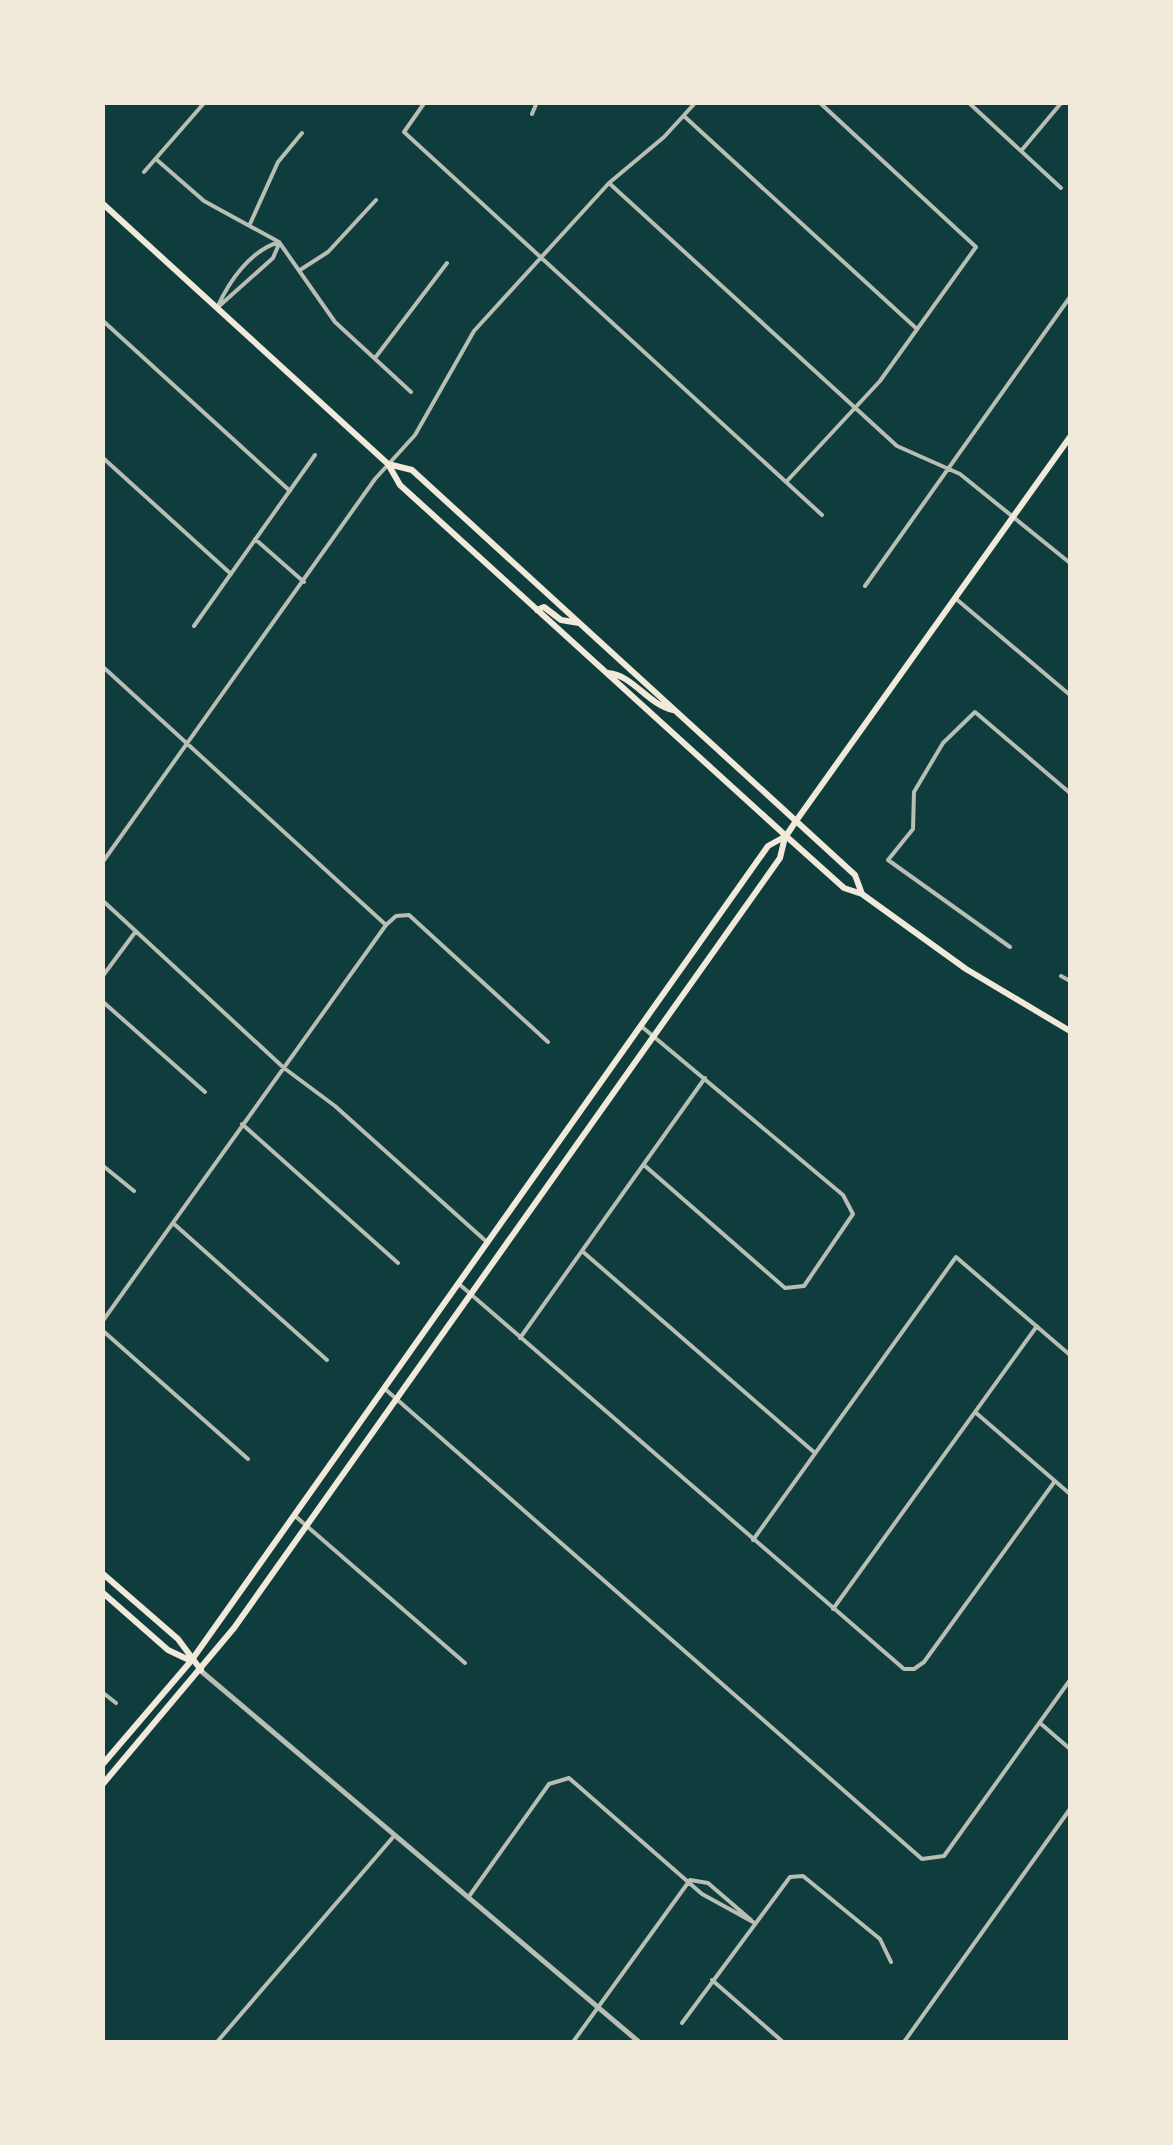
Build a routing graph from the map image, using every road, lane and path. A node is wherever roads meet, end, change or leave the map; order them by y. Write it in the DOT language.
graph roads {
  1 [pos="192,102"];
  2 [pos="205,102"];
  3 [pos="424,102"];
  4 [pos="538,102"];
  5 [pos="696,102"];
  6 [pos="819,102"];
  7 [pos="968,102"];
  8 [pos="1062,102"];
  9 [pos="199,109"];
  10 [pos="532,114"];
  11 [pos="684,117"];
  12 [pos="302,132"];
  13 [pos="1020,150"];
  14 [pos="157,160"];
  15 [pos="144,172"];
  16 [pos="608,184"];
  17 [pos="1061,188"];
  18 [pos="376,200"];
  19 [pos="102,203"];
  20 [pos="250,224"];
  21 [pos="279,242"];
  22 [pos="541,258"];
  23 [pos="447,263"];
  24 [pos="300,270"];
  25 [pos="1070,298"];
  26 [pos="217,308"];
  27 [pos="102,320"];
  28 [pos="918,330"];
  29 [pos="376,358"];
  30 [pos="411,392"];
  31 [pos="856,409"];
  32 [pos="1070,437"];
  33 [pos="315,455"];
  34 [pos="102,456"];
  35 [pos="388,464"];
  36 [pos="949,468"];
  37 [pos="786,482"];
  38 [pos="290,491"];
  39 [pos="822,515"];
  40 [pos="1014,516"];
  41 [pos="254,540"];
  42 [pos="1070,563"];
  43 [pos="231,574"];
  44 [pos="304,582"];
  45 [pos="865,586"];
  46 [pos="956,598"];
  47 [pos="537,610"];
  48 [pos="579,622"];
  49 [pos="194,626"];
  50 [pos="102,666"];
  51 [pos="606,673"];
  52 [pos="1070,695"];
  53 [pos="674,710"];
  54 [pos="188,743"];
  55 [pos="1070,793"];
  56 [pos="796,822"];
  57 [pos="786,836"];
  58 [pos="102,863"];
  59 [pos="862,894"];
  60 [pos="102,900"];
  61 [pos="386,925"];
  62 [pos="136,931"];
  63 [pos="702,939"];
  64 [pos="1010,947"];
  65 [pos="716,949"];
  66 [pos="1062,976"];
  67 [pos="102,978"];
  68 [pos="1070,981"];
  69 [pos="102,1001"];
  70 [pos="640,1026"];
  71 [pos="1070,1030"];
  72 [pos="654,1037"];
  73 [pos="548,1042"];
  74 [pos="284,1068"];
  75 [pos="706,1078"];
  76 [pos="205,1092"];
  77 [pos="242,1124"];
  78 [pos="102,1165"];
  79 [pos="644,1165"];
  80 [pos="134,1192"];
  81 [pos="173,1223"];
  82 [pos="488,1244"];
  83 [pos="582,1251"];
  84 [pos="398,1263"];
  85 [pos="460,1284"];
  86 [pos="472,1294"];
  87 [pos="102,1322"];
  88 [pos="1037,1326"];
  89 [pos="102,1330"];
  90 [pos="520,1338"];
  91 [pos="1070,1355"];
  92 [pos="327,1360"];
  93 [pos="384,1388"];
  94 [pos="397,1399"];
  95 [pos="975,1412"];
  96 [pos="815,1453"];
  97 [pos="248,1459"];
  98 [pos="1055,1481"];
  99 [pos="1070,1494"];
  100 [pos="294,1516"];
  101 [pos="306,1526"];
  102 [pos="753,1540"];
  103 [pos="102,1573"];
  104 [pos="102,1592"];
  105 [pos="833,1609"];
  106 [pos="191,1661"];
  107 [pos="465,1663"];
  108 [pos="202,1671"];
  109 [pos="1070,1680"];
  110 [pos="102,1692"];
  111 [pos="116,1703"];
  112 [pos="1040,1723"];
  113 [pos="1070,1749"];
  114 [pos="102,1765"];
  115 [pos="102,1785"];
  116 [pos="1070,1809"];
  117 [pos="394,1836"];
  118 [pos="690,1880"];
  119 [pos="470,1895"];
  120 [pos="753,1922"];
  121 [pos="891,1962"];
  122 [pos="712,1980"];
  123 [pos="600,2007"];
  124 [pos="682,2023"];
  125 [pos="218,2042"];
  126 [pos="573,2042"];
  127 [pos="639,2042"];
  128 [pos="783,2042"];
  129 [pos="904,2042"];
  1 -- 9 [label="street"];
  2 -- 9 [label="street"];
  3 -- 22 [label="street"];
  4 -- 10 [label="street"];
  5 -- 11 [label="street"];
  6 -- 28 [label="street"];
  7 -- 13 [label="street"];
  8 -- 13 [label="street"];
  9 -- 14 [label="street"];
  11 -- 16 [label="street"];
  11 -- 28 [label="street"];
  12 -- 20 [label="street"];
  13 -- 17 [label="street"];
  14 -- 15 [label="street"];
  14 -- 20 [label="street"];
  16 -- 22 [label="street"];
  16 -- 31 [label="street"];
  18 -- 24 [label="street"];
  19 -- 26 [label="main road"];
  20 -- 21 [label="street"];
  21 -- 24 [label="street"];
  21 -- 26 [label="street"];
  21 -- 26 [label="street"];
  22 -- 35 [label="street"];
  22 -- 37 [label="street"];
  23 -- 29 [label="street"];
  24 -- 29 [label="street"];
  25 -- 36 [label="street"];
  26 -- 35 [label="main road"];
  27 -- 38 [label="street"];
  28 -- 31 [label="street"];
  29 -- 30 [label="street"];
  31 -- 36 [label="street"];
  31 -- 37 [label="street"];
  32 -- 40 [label="main road"];
  33 -- 38 [label="street"];
  34 -- 43 [label="street"];
  35 -- 44 [label="street"];
  35 -- 47 [label="main road"];
  35 -- 48 [label="main road"];
  36 -- 40 [label="street"];
  36 -- 45 [label="street"];
  37 -- 39 [label="street"];
  38 -- 41 [label="street"];
  40 -- 42 [label="street"];
  40 -- 46 [label="main road"];
  41 -- 43 [label="street"];
  41 -- 44 [label="street"];
  43 -- 49 [label="street"];
  44 -- 54 [label="street"];
  46 -- 52 [label="street"];
  46 -- 56 [label="main road"];
  47 -- 48 [label="main road"];
  47 -- 51 [label="main road"];
  48 -- 53 [label="main road"];
  50 -- 54 [label="street"];
  51 -- 53 [label="main road"];
  51 -- 57 [label="main road"];
  53 -- 56 [label="main road"];
  54 -- 58 [label="street"];
  54 -- 61 [label="street"];
  55 -- 64 [label="street"];
  56 -- 57 [label="main road"];
  56 -- 59 [label="main road"];
  57 -- 59 [label="main road"];
  57 -- 63 [label="main road"];
  57 -- 65 [label="main road"];
  59 -- 71 [label="main road"];
  60 -- 62 [label="street"];
  61 -- 73 [label="street"];
  61 -- 74 [label="street"];
  62 -- 67 [label="street"];
  62 -- 74 [label="street"];
  63 -- 65 [label="main road"];
  63 -- 70 [label="main road"];
  65 -- 72 [label="main road"];
  66 -- 68 [label="street"];
  69 -- 76 [label="street"];
  70 -- 72 [label="street"];
  70 -- 82 [label="main road"];
  72 -- 75 [label="street"];
  72 -- 86 [label="main road"];
  74 -- 77 [label="street"];
  74 -- 82 [label="street"];
  75 -- 79 [label="street"];
  75 -- 79 [label="street"];
  77 -- 81 [label="street"];
  77 -- 84 [label="street"];
  78 -- 80 [label="street"];
  79 -- 83 [label="street"];
  81 -- 87 [label="street"];
  81 -- 92 [label="street"];
  82 -- 85 [label="main road"];
  83 -- 90 [label="street"];
  83 -- 96 [label="street"];
  85 -- 86 [label="street"];
  85 -- 93 [label="main road"];
  86 -- 90 [label="street"];
  86 -- 94 [label="main road"];
  88 -- 91 [label="street"];
  88 -- 95 [label="street"];
  88 -- 96 [label="street"];
  89 -- 97 [label="street"];
  90 -- 102 [label="street"];
  93 -- 94 [label="street"];
  93 -- 100 [label="main road"];
  94 -- 101 [label="main road"];
  94 -- 112 [label="street"];
  95 -- 98 [label="street"];
  95 -- 105 [label="street"];
  96 -- 102 [label="street"];
  98 -- 99 [label="street"];
  98 -- 105 [label="street"];
  100 -- 101 [label="street"];
  100 -- 106 [label="main road"];
  101 -- 107 [label="street"];
  101 -- 108 [label="main road"];
  102 -- 105 [label="street"];
  103 -- 106 [label="main road"];
  104 -- 106 [label="main road"];
  106 -- 108 [label="main road"];
  106 -- 114 [label="main road"];
  108 -- 115 [label="main road"];
  108 -- 117 [label="street"];
  109 -- 112 [label="street"];
  110 -- 111 [label="street"];
  112 -- 113 [label="street"];
  116 -- 129 [label="street"];
  117 -- 119 [label="street"];
  117 -- 125 [label="street"];
  118 -- 119 [label="street"];
  118 -- 120 [label="street"];
  118 -- 120 [label="street"];
  118 -- 123 [label="street"];
  119 -- 123 [label="street"];
  120 -- 121 [label="street"];
  120 -- 122 [label="street"];
  122 -- 124 [label="street"];
  122 -- 128 [label="street"];
  123 -- 126 [label="street"];
  123 -- 127 [label="street"];
}
